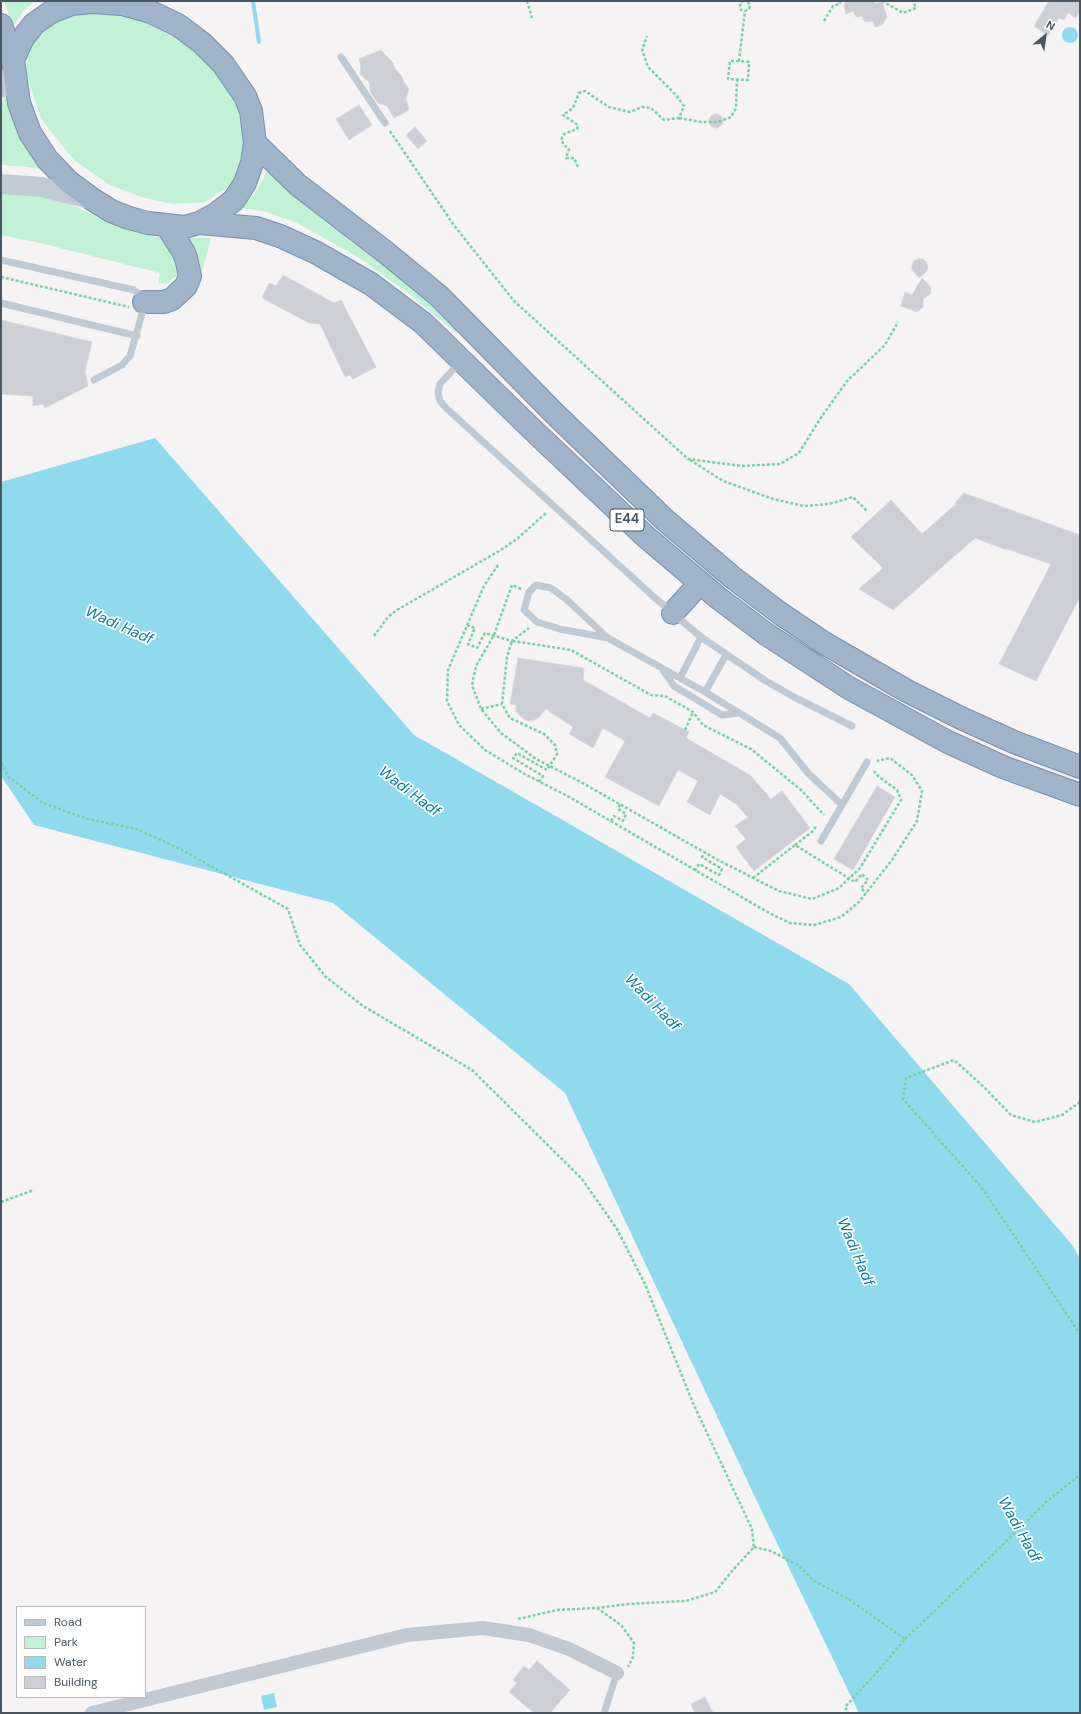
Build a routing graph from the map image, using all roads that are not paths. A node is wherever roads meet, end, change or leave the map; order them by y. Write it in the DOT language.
graph roads {
  1 [pos="91,1"];
  2 [pos="1,25"];
  3 [pos="341,57"];
  4 [pos="9,74"];
  5 [pos="385,123"];
  6 [pos="255,143"];
  7 [pos="1,184"];
  8 [pos="92,199"];
  9 [pos="199,223"];
  10 [pos="167,226"];
  11 [pos="1,260"];
  12 [pos="141,297"];
  13 [pos="1,303"];
  14 [pos="136,336"];
  15 [pos="482,340"];
  16 [pos="462,361"];
  17 [pos="94,380"];
  18 [pos="700,583"];
  19 [pos="673,613"];
  20 [pos="701,636"];
  21 [pos="608,638"];
  22 [pos="726,655"];
  23 [pos="661,668"];
  24 [pos="680,678"];
  25 [pos="706,692"];
  26 [pos="738,712"];
  27 [pos="852,726"];
  28 [pos="867,762"];
  29 [pos="1080,767"];
  30 [pos="1080,795"];
  31 [pos="842,805"];
  32 [pos="821,841"];
  33 [pos="617,1673"];
  34 [pos="92,1713"];
  35 [pos="604,1713"];
  1 -- 4 [label="highway"];
  1 -- 6 [label="highway"];
  2 -- 4 [label="highway"];
  3 -- 5 [label="lane"];
  4 -- 8 [label="highway"];
  6 -- 9 [label="highway"];
  6 -- 15 [label="highway, E44"];
  7 -- 8 [label="main road"];
  8 -- 10 [label="highway"];
  9 -- 10 [label="highway"];
  9 -- 16 [label="highway, E44"];
  10 -- 12 [label="highway"];
  11 -- 12 [label="lane"];
  12 -- 14 [label="lane"];
  13 -- 14 [label="lane"];
  14 -- 17 [label="lane"];
  15 -- 16 [label="highway"];
  15 -- 29 [label="highway, E44"];
  16 -- 18 [label="highway, E44"];
  16 -- 19 [label="lane"];
  18 -- 19 [label="highway"];
  18 -- 30 [label="highway, E44"];
  19 -- 20 [label="lane"];
  20 -- 22 [label="lane"];
  20 -- 24 [label="lane"];
  21 -- 21 [label="lane"];
  21 -- 23 [label="lane"];
  22 -- 25 [label="lane"];
  22 -- 27 [label="lane"];
  23 -- 24 [label="lane"];
  23 -- 26 [label="lane"];
  24 -- 25 [label="lane"];
  25 -- 26 [label="lane"];
  26 -- 31 [label="lane"];
  28 -- 31 [label="lane"];
  31 -- 32 [label="lane"];
  33 -- 34 [label="street"];
  33 -- 35 [label="lane"];
}
